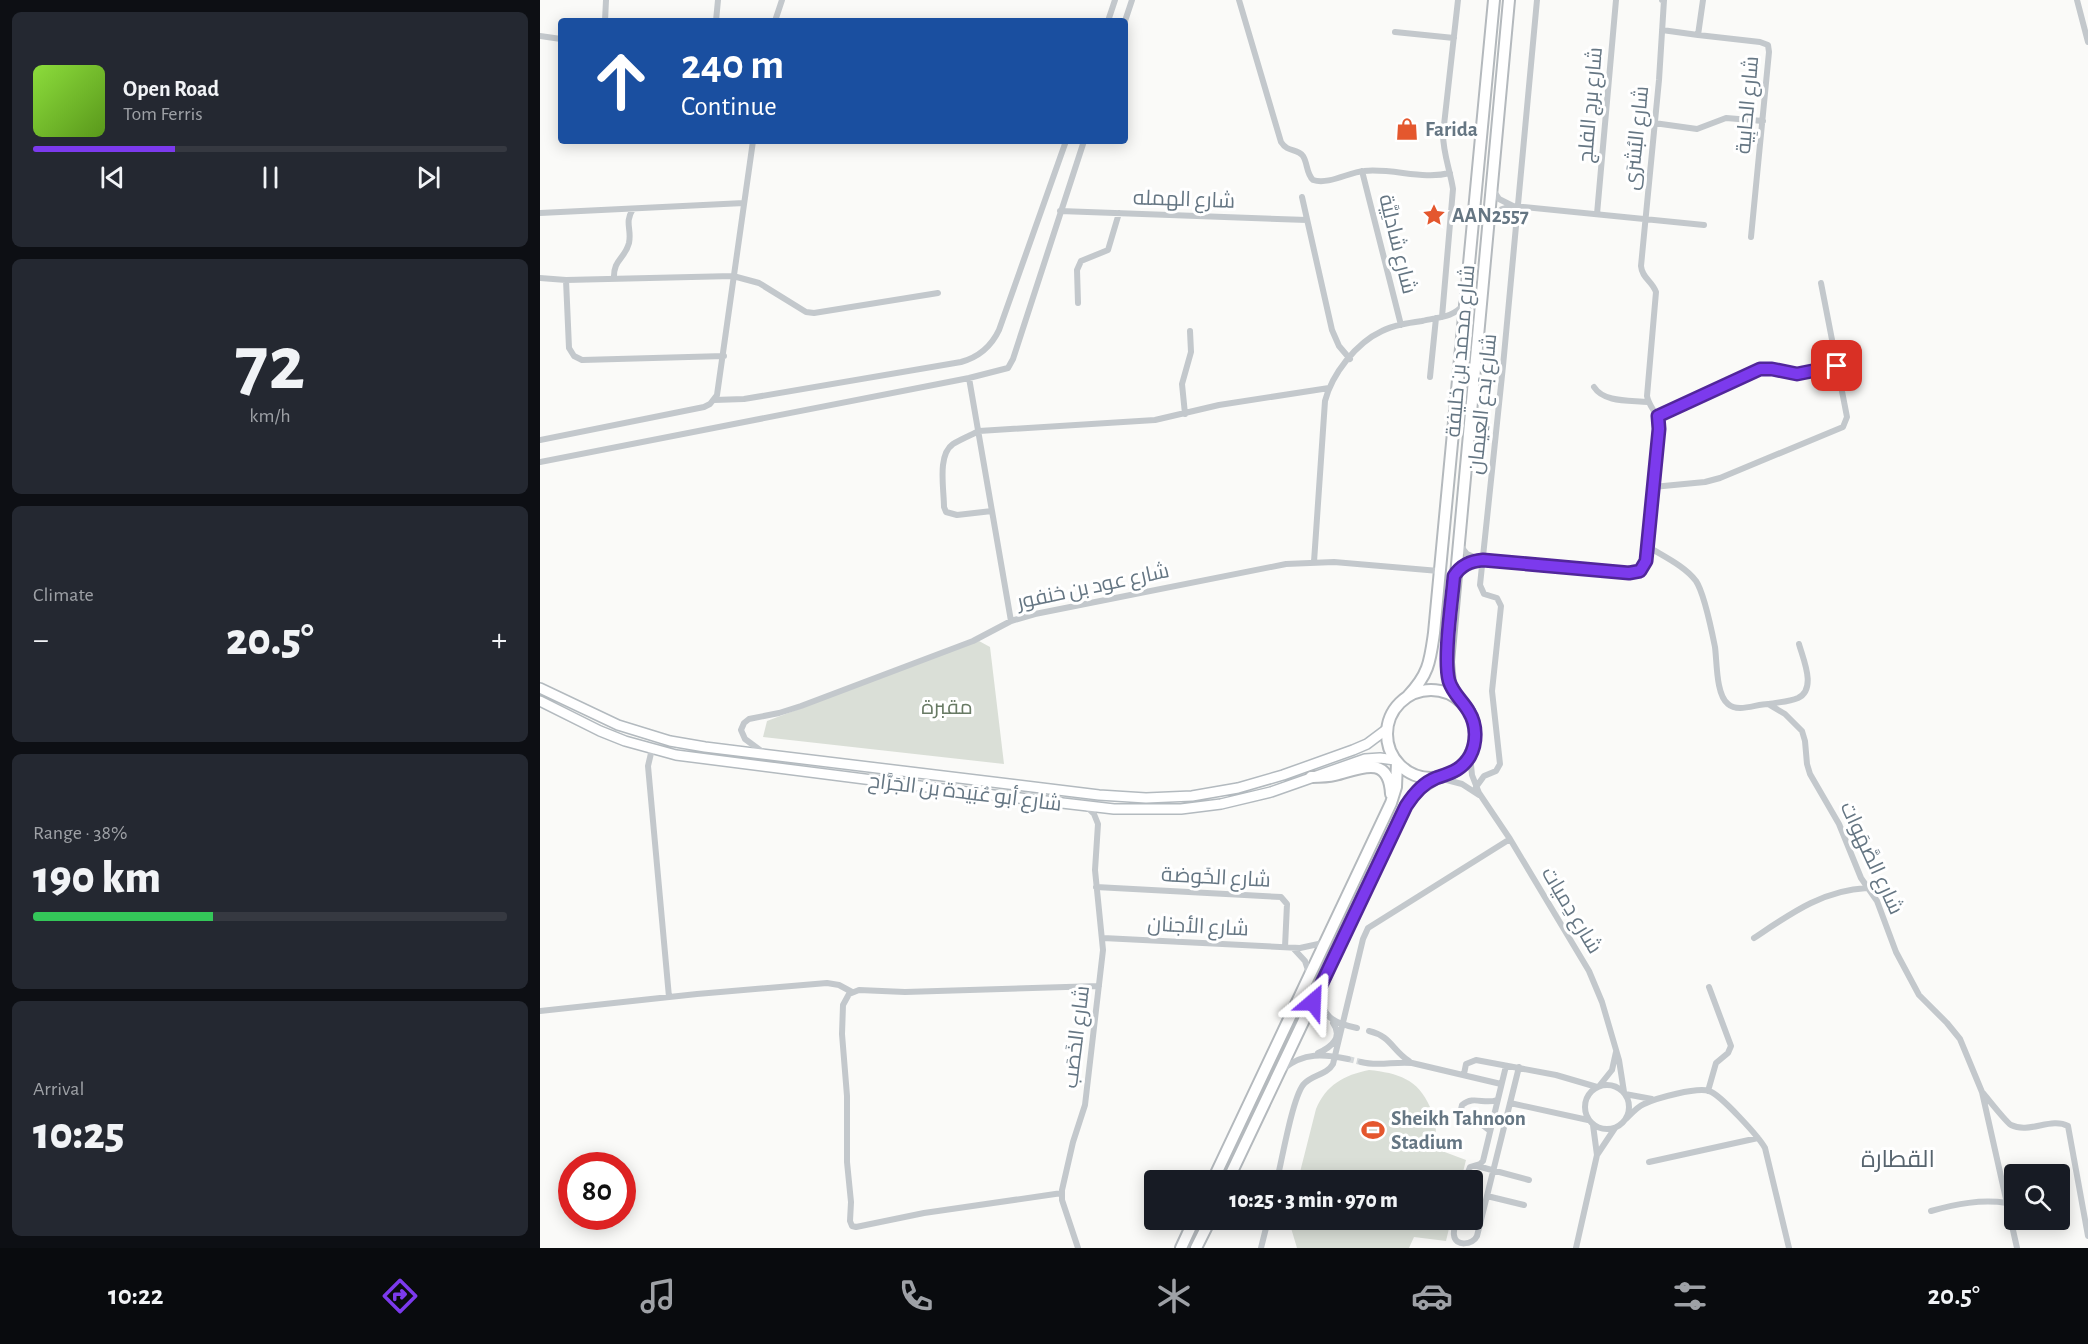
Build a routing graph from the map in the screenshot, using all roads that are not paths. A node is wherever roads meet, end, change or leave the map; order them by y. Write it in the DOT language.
graph roads {
  1 [pos="606,0"];
  2 [pos="718,0"];
  3 [pos="782,0"];
  4 [pos="1115,0"];
  5 [pos="1132,0"];
  6 [pos="1239,0"];
  7 [pos="1458,0"];
  8 [pos="1494,0"];
  9 [pos="1509,0"];
  10 [pos="1537,0"];
  11 [pos="1616,0"];
  12 [pos="1663,0"];
  13 [pos="1703,0"];
  14 [pos="2078,0"];
  15 [pos="605,18"];
  16 [pos="716,18"];
  17 [pos="776,18"];
  18 [pos="1109,18"];
  19 [pos="1126,18"];
  20 [pos="1662,30"];
  21 [pos="1395,32"];
  22 [pos="1698,35"];
  23 [pos="540,36"];
  24 [pos="1454,38"];
  25 [pos="558,39"];
  26 [pos="2088,42"];
  27 [pos="1763,121"];
  28 [pos="1654,123"];
  29 [pos="753,144"];
  30 [pos="1065,144"];
  31 [pos="1083,144"];
  32 [pos="1362,171"];
  33 [pos="1450,173"];
  34 [pos="1492,185"];
  35 [pos="1302,197"];
  36 [pos="744,203"];
  37 [pos="1515,206"];
  38 [pos="633,209"];
  39 [pos="1060,211"];
  40 [pos="540,213"];
  41 [pos="1119,213"];
  42 [pos="1596,214"];
  43 [pos="1644,219"];
  44 [pos="1307,220"];
  45 [pos="1489,221"];
  46 [pos="1704,225"];
  47 [pos="1751,237"];
  48 [pos="733,276"];
  49 [pos="540,278"];
  50 [pos="614,279"];
  51 [pos="566,280"];
  52 [pos="1821,283"];
  53 [pos="938,292"];
  54 [pos="1466,301"];
  55 [pos="1078,303"];
  56 [pos="1439,318"];
  57 [pos="1401,325"];
  58 [pos="1190,331"];
  59 [pos="1462,332"];
  60 [pos="724,356"];
  61 [pos="1350,359"];
  62 [pos="1837,366"];
  63 [pos="1430,377"];
  64 [pos="969,378"];
  65 [pos="1594,387"];
  66 [pos="1329,388"];
  67 [pos="714,400"];
  68 [pos="1648,402"];
  69 [pos="1185,414"];
  70 [pos="1658,416"];
  71 [pos="979,431"];
  72 [pos="540,440"];
  73 [pos="540,462"];
  74 [pos="1653,487"];
  75 [pos="992,511"];
  76 [pos="1457,541"];
  77 [pos="1647,546"];
  78 [pos="1483,560"];
  79 [pos="1314,562"];
  80 [pos="1439,571"];
  81 [pos="1454,576"];
  82 [pos="1011,621"];
  83 [pos="1799,644"];
  84 [pos="540,688"];
  85 [pos="1408,696"];
  86 [pos="1459,700"];
  87 [pos="540,701"];
  88 [pos="1768,704"];
  89 [pos="1387,729"];
  90 [pos="652,749"];
  91 [pos="767,755"];
  92 [pos="1470,755"];
  93 [pos="1396,761"];
  94 [pos="1311,777"];
  95 [pos="1438,778"];
  96 [pos="1476,787"];
  97 [pos="1482,797"];
  98 [pos="1391,802"];
  99 [pos="1087,807"];
  100 [pos="1113,809"];
  101 [pos="1098,824"];
  102 [pos="1510,839"];
  103 [pos="1096,886"];
  104 [pos="1867,888"];
  105 [pos="1103,938"];
  106 [pos="1754,938"];
  107 [pos="1323,943"];
  108 [pos="1289,947"];
  109 [pos="1309,973"];
  110 [pos="1322,984"];
  111 [pos="1099,986"];
  112 [pos="1709,987"];
  113 [pos="852,992"];
  114 [pos="669,997"];
  115 [pos="540,1011"];
  116 [pos="1332,1021"];
  117 [pos="1342,1025"];
  118 [pos="1357,1028"];
  119 [pos="1370,1031"];
  120 [pos="1391,1043"];
  121 [pos="1616,1048"];
  122 [pos="1312,1055"];
  123 [pos="1335,1056"];
  124 [pos="1348,1059"];
  125 [pos="1361,1062"];
  126 [pos="1412,1063"];
  127 [pos="1385,1064"];
  128 [pos="1506,1066"];
  129 [pos="1519,1068"];
  130 [pos="1278,1073"];
  131 [pos="1464,1074"];
  132 [pos="1501,1083"];
  133 [pos="1597,1087"];
  134 [pos="1708,1091"];
  135 [pos="1982,1092"];
  136 [pos="1625,1093"];
  137 [pos="1497,1100"];
  138 [pos="1656,1100"];
  139 [pos="1510,1102"];
  140 [pos="1626,1119"];
  141 [pos="1590,1122"];
  142 [pos="1615,1128"];
  143 [pos="1490,1131"];
  144 [pos="1758,1138"];
  145 [pos="1597,1155"];
  146 [pos="1649,1162"];
  147 [pos="1473,1166"];
  148 [pos="1217,1170"];
  149 [pos="1233,1170"];
  150 [pos="1279,1170"];
  151 [pos="1468,1170"];
  152 [pos="1493,1170"];
  153 [pos="1528,1180"];
  154 [pos="2004,1190"];
  155 [pos="1062,1192"];
  156 [pos="1487,1196"];
  157 [pos="2004,1203"];
  158 [pos="1524,1205"];
  159 [pos="1931,1211"];
  160 [pos="1483,1214"];
  161 [pos="1189,1230"];
  162 [pos="1206,1230"];
  163 [pos="1266,1230"];
  164 [pos="1454,1230"];
  165 [pos="1479,1230"];
  166 [pos="2013,1230"];
  167 [pos="2088,1236"];
  168 [pos="1199,1246"];
  169 [pos="1078,1248"];
  170 [pos="1181,1248"];
  171 [pos="1261,1248"];
  172 [pos="1576,1248"];
  173 [pos="1789,1248"];
  174 [pos="2017,1248"];
  1 -- 15 [label="street"];
  2 -- 16 [label="street"];
  3 -- 17 [label="street"];
  4 -- 18 [label="street"];
  5 -- 19 [label="street"];
  6 -- 32 [label="street"];
  7 -- 24 [label="street"];
  8 -- 54 [label="highway, شارع محمد بن خليفة"];
  9 -- 34 [label="highway, شارع محمد بن خليفة"];
  10 -- 37 [label="street, شارع بَدع العِيمان"];
  11 -- 42 [label="street, شارع برج الفلج"];
  12 -- 20 [label="street, شارع البُشرَى"];
  13 -- 22 [label="street"];
  14 -- 26 [label="street"];
  20 -- 22 [label="street"];
  20 -- 28 [label="street, شارع البُشرَى"];
  21 -- 24 [label="street"];
  22 -- 27 [label="street, شارع الحابِية"];
  23 -- 25 [label="street"];
  24 -- 33 [label="street"];
  27 -- 28 [label="street"];
  27 -- 47 [label="street, شارع الحابِية"];
  28 -- 43 [label="street, شارع البُشرَى"];
  29 -- 36 [label="street"];
  30 -- 67 [label="street"];
  31 -- 39 [label="street"];
  32 -- 33 [label="street"];
  32 -- 57 [label="street, شارع شادلِيَّة"];
  33 -- 56 [label="street"];
  34 -- 37 [label="street"];
  34 -- 45 [label="highway, شارع محمد بن خليفة"];
  35 -- 44 [label="street"];
  36 -- 38 [label="street"];
  36 -- 48 [label="street"];
  37 -- 42 [label="street"];
  37 -- 45 [label="street"];
  37 -- 78 [label="street, شارع بَدع العِيمان"];
  38 -- 40 [label="street"];
  38 -- 50 [label="street"];
  39 -- 41 [label="street, شارع الهمله"];
  39 -- 64 [label="street"];
  41 -- 44 [label="street, شارع الهمله"];
  41 -- 55 [label="street"];
  42 -- 43 [label="street"];
  43 -- 46 [label="street"];
  43 -- 68 [label="street, شارع البُشرَى"];
  44 -- 61 [label="street"];
  45 -- 76 [label="highway, شارع محمد بن خليفة"];
  48 -- 50 [label="street"];
  48 -- 53 [label="street"];
  48 -- 60 [label="street"];
  49 -- 51 [label="street"];
  50 -- 51 [label="street"];
  51 -- 60 [label="street"];
  52 -- 62 [label="street"];
  54 -- 56 [label="street"];
  54 -- 59 [label="highway, شارع محمد بن خليفة"];
  56 -- 57 [label="street"];
  56 -- 59 [label="street"];
  56 -- 63 [label="street"];
  57 -- 61 [label="street"];
  58 -- 69 [label="street"];
  59 -- 80 [label="highway, شارع محمد بن خليفة"];
  60 -- 67 [label="street"];
  61 -- 66 [label="street"];
  62 -- 70 [label="street"];
  62 -- 74 [label="street"];
  64 -- 71 [label="street"];
  64 -- 73 [label="street"];
  65 -- 68 [label="street"];
  66 -- 69 [label="street"];
  66 -- 79 [label="street"];
  67 -- 72 [label="street"];
  68 -- 70 [label="street"];
  69 -- 71 [label="street"];
  70 -- 74 [label="street"];
  71 -- 75 [label="street"];
  71 -- 75 [label="street"];
  74 -- 77 [label="street"];
  75 -- 82 [label="street"];
  76 -- 78 [label="street"];
  76 -- 81 [label="highway, شارع محمد بن خليفة"];
  77 -- 78 [label="street"];
  77 -- 88 [label="street"];
  78 -- 81 [label="street"];
  78 -- 96 [label="street, شارع بَدع العِيمان"];
  79 -- 80 [label="street, شارع عود بن خنفور"];
  79 -- 82 [label="street, شارع عود بن خنفور"];
  80 -- 85 [label="highway, شارع محمد بن خليفة"];
  81 -- 86 [label="highway, شارع محمد بن خليفة"];
  82 -- 91 [label="street, شارع عود بن خنفور"];
  83 -- 88 [label="street"];
  84 -- 91 [label="main road, شارع أبو عُبَيدة بن الجَرَّاح"];
  85 -- 86 [label="highway"];
  85 -- 89 [label="highway"];
  86 -- 92 [label="highway"];
  87 -- 90 [label="main road, شارع أبو عُبَيدة بن الجَرَّاح"];
  88 -- 104 [label="street, شارع الصَّهَوات"];
  89 -- 91 [label="main road, شارع أبو عُبَيدة بن الجَرَّاح"];
  89 -- 93 [label="highway"];
  90 -- 99 [label="main road, شارع أبو عُبَيدة بن الجَرَّاح"];
  90 -- 114 [label="street"];
  92 -- 95 [label="highway"];
  92 -- 96 [label="street, شارع دِميات"];
  93 -- 94 [label="main road, شارع أبو عُبَيدة بن الجَرَّاح"];
  93 -- 95 [label="highway"];
  93 -- 98 [label="highway"];
  94 -- 98 [label="highway"];
  94 -- 100 [label="main road, شارع أبو عُبَيدة بن الجَرَّاح"];
  95 -- 97 [label="street, شارع دِميات"];
  95 -- 110 [label="highway"];
  96 -- 97 [label="street, شارع دِميات"];
  97 -- 102 [label="street, شارع دِميات"];
  98 -- 107 [label="highway"];
  99 -- 100 [label="main road, شارع أبو عُبَيدة بن الجَرَّاح"];
  99 -- 101 [label="street"];
  100 -- 101 [label="street"];
  101 -- 103 [label="street, شارع الخَصَب"];
  102 -- 117 [label="street"];
  102 -- 121 [label="street, شارع دِميات"];
  103 -- 105 [label="street, شارع الخَصَب"];
  103 -- 108 [label="street, شارع الخَوضة"];
  104 -- 106 [label="street"];
  104 -- 135 [label="street, شارع الصَّهَوات"];
  105 -- 108 [label="street, شارع الأجنان"];
  105 -- 111 [label="street, شارع الخَصَب"];
  107 -- 108 [label="street, شارع الأجنان"];
  107 -- 109 [label="highway"];
  108 -- 109 [label="street"];
  109 -- 148 [label="highway"];
  110 -- 116 [label="street"];
  110 -- 130 [label="highway"];
  111 -- 113 [label="street"];
  111 -- 155 [label="street, شارع الخَصَب"];
  112 -- 134 [label="street"];
  113 -- 114 [label="street"];
  113 -- 155 [label="street"];
  114 -- 115 [label="street"];
  116 -- 117 [label="street"];
  116 -- 122 [label="street"];
  117 -- 118 [label="street"];
  117 -- 123 [label="street"];
  119 -- 120 [label="street"];
  120 -- 126 [label="street"];
  120 -- 127 [label="street"];
  121 -- 133 [label="street"];
  121 -- 136 [label="street, شارع دِميات"];
  122 -- 123 [label="street"];
  122 -- 130 [label="street"];
  123 -- 124 [label="street"];
  123 -- 150 [label="street"];
  125 -- 127 [label="street"];
  126 -- 127 [label="street"];
  126 -- 131 [label="street"];
  128 -- 129 [label="street"];
  128 -- 131 [label="street"];
  128 -- 132 [label="street"];
  129 -- 133 [label="street"];
  129 -- 139 [label="street"];
  130 -- 149 [label="highway"];
  131 -- 132 [label="street"];
  132 -- 137 [label="street"];
  133 -- 136 [label="street"];
  133 -- 141 [label="street"];
  134 -- 138 [label="street"];
  134 -- 144 [label="street"];
  135 -- 154 [label="street, شارع الصَّهَوات"];
  135 -- 167 [label="street"];
  136 -- 138 [label="street"];
  136 -- 140 [label="street"];
  137 -- 143 [label="street"];
  137 -- 143 [label="street"];
  138 -- 140 [label="street"];
  139 -- 141 [label="street"];
  139 -- 152 [label="street"];
  140 -- 142 [label="street"];
  141 -- 142 [label="street"];
  141 -- 145 [label="street"];
  142 -- 145 [label="street"];
  143 -- 147 [label="street"];
  144 -- 146 [label="street"];
  144 -- 173 [label="street"];
  145 -- 172 [label="street"];
  147 -- 151 [label="street"];
  147 -- 152 [label="street"];
  152 -- 153 [label="street"];
  152 -- 156 [label="street"];
  155 -- 169 [label="street, شارع الخَصَب"];
  156 -- 158 [label="street"];
  156 -- 160 [label="street"];
  157 -- 159 [label="street"];
  161 -- 170 [label="highway"];
  162 -- 168 [label="highway"];
  163 -- 171 [label="street"];
  164 -- 165 [label="street"];
  166 -- 174 [label="street, شارع الصَّهَوات"];
}
